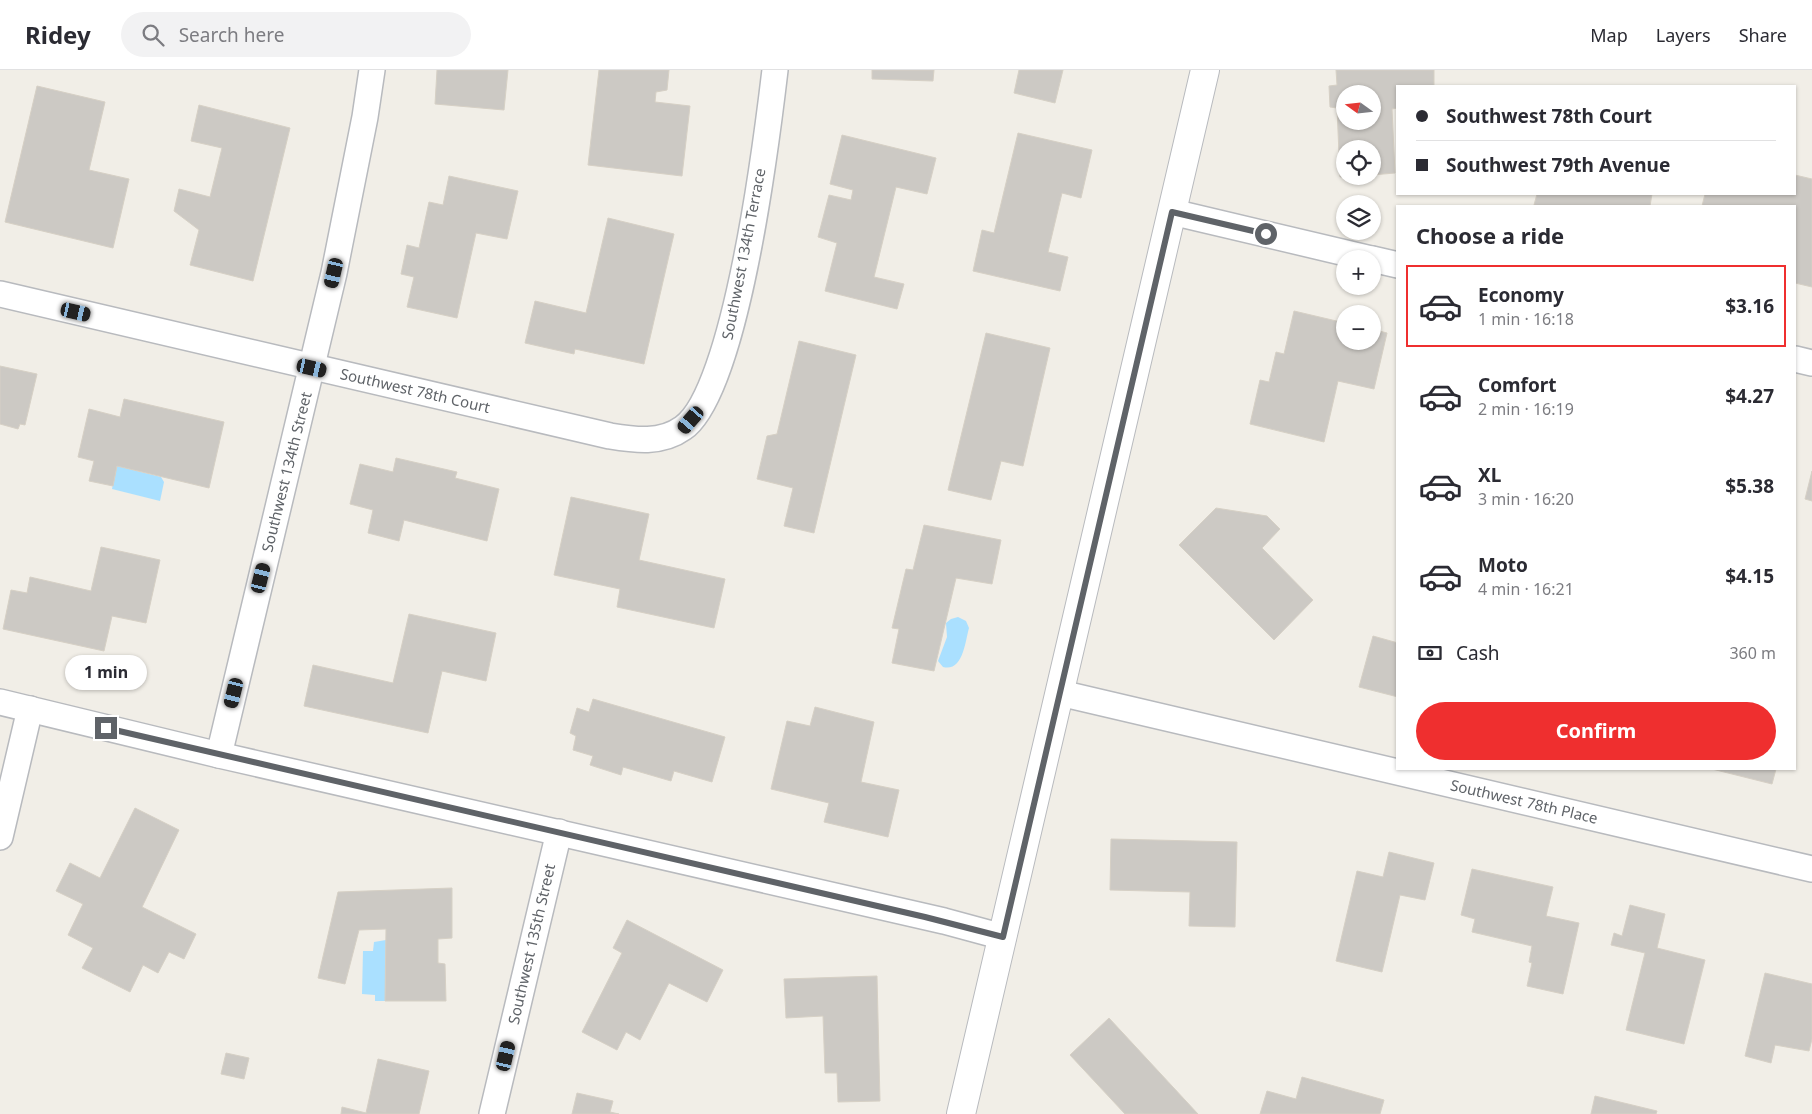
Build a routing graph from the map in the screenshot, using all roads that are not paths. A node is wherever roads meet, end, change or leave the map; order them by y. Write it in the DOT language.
graph roads {
  1 [pos="372,70"];
  2 [pos="775,70"];
  3 [pos="1205,70"];
  4 [pos="1172,212"];
  5 [pos="1336,251"];
  6 [pos="1381,261"];
  7 [pos="1396,265"];
  8 [pos="0,294"];
  9 [pos="1796,359"];
  10 [pos="1812,363"];
  11 [pos="312,368"];
  12 [pos="684,428"];
  13 [pos="1060,693"];
  14 [pos="0,702"];
  15 [pos="30,709"];
  16 [pos="219,755"];
  17 [pos="559,832"];
  18 [pos="0,837"];
  19 [pos="1812,869"];
  20 [pos="1003,937"];
  21 [pos="492,1114"];
  22 [pos="961,1114"];
  1 -- 11 [label="street, Southwest 134th Street"];
  2 -- 12 [label="street, Southwest 134th Terrace"];
  3 -- 4 [label="street"];
  4 -- 5 [label="street"];
  4 -- 13 [label="street"];
  6 -- 7 [label="street"];
  8 -- 11 [label="street, Southwest 78th Court"];
  9 -- 10 [label="street"];
  11 -- 12 [label="street, Southwest 78th Court"];
  11 -- 16 [label="street, Southwest 134th Street"];
  13 -- 19 [label="street, Southwest 78th Place"];
  13 -- 20 [label="street"];
  14 -- 15 [label="street"];
  15 -- 16 [label="street"];
  15 -- 18 [label="street"];
  16 -- 17 [label="street"];
  17 -- 20 [label="street"];
  17 -- 21 [label="street, Southwest 135th Street"];
  20 -- 22 [label="street"];
}
